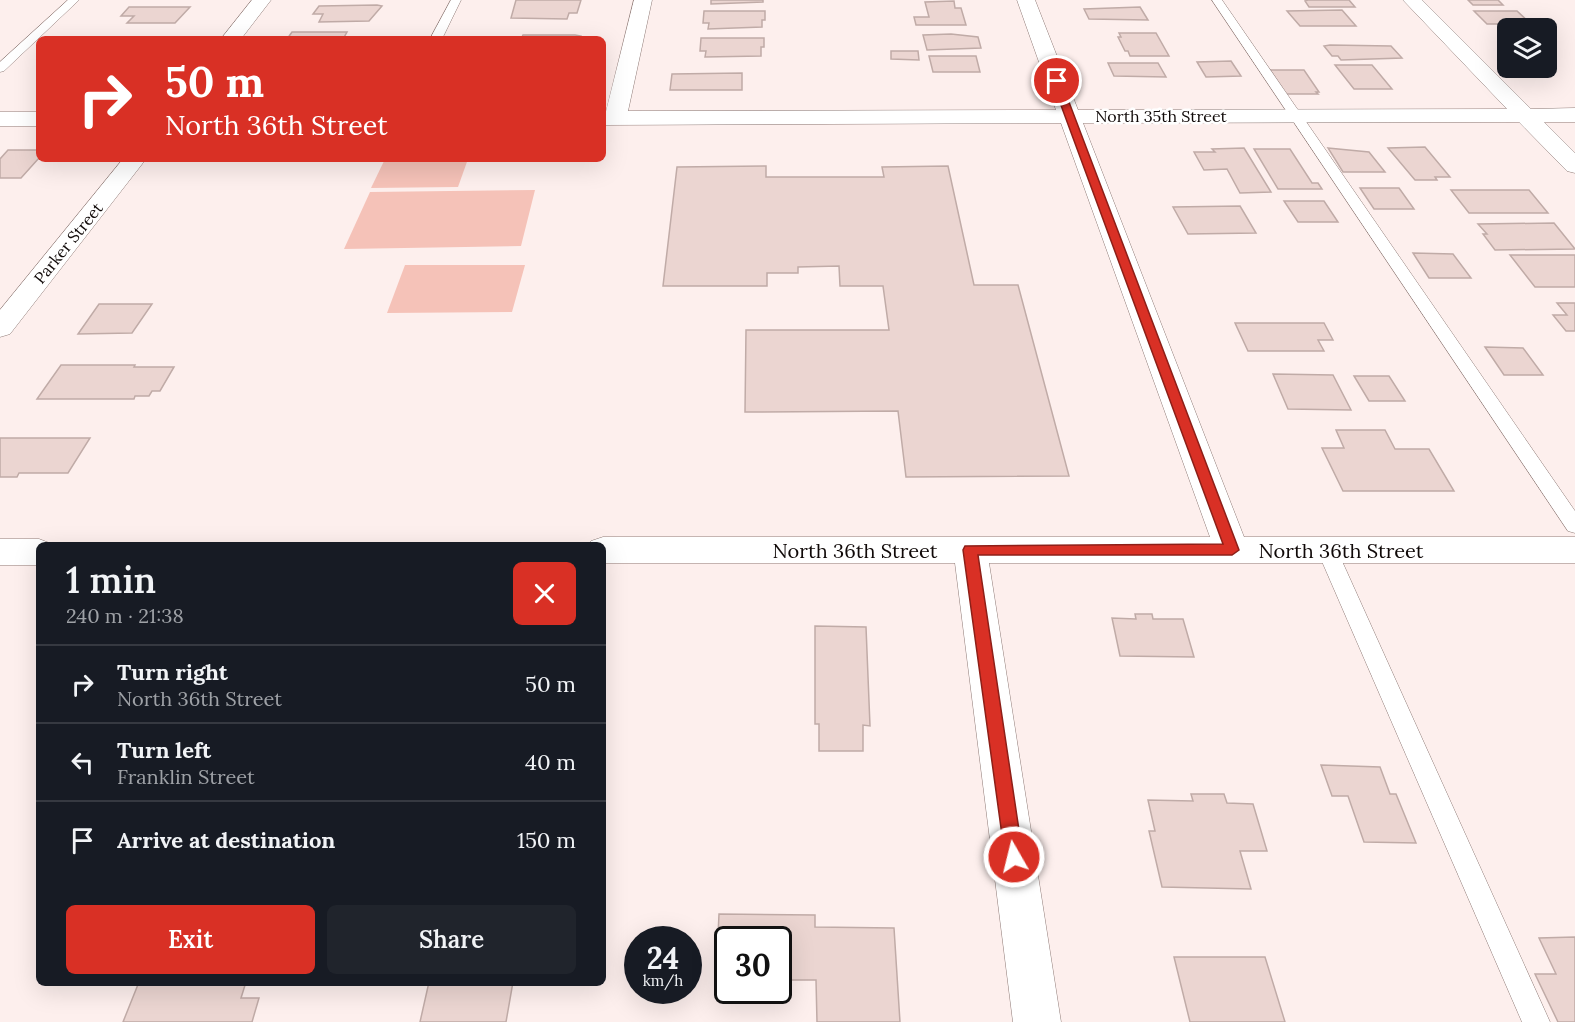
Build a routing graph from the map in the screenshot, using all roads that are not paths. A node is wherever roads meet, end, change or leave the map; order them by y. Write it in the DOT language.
graph roads {
  1 [pos="74,0"];
  2 [pos="262,0"];
  3 [pos="456,0"];
  4 [pos="643,0"];
  5 [pos="1026,0"];
  6 [pos="1217,0"];
  7 [pos="1412,0"];
  8 [pos="233,36"];
  9 [pos="438,36"];
  10 [pos="0,68"];
  11 [pos="1526,115"];
  12 [pos="1575,115"];
  13 [pos="1297,116"];
  14 [pos="1070,117"];
  15 [pos="609,118"];
  16 [pos="0,119"];
  17 [pos="36,119"];
  18 [pos="133,162"];
  19 [pos="1575,166"];
  20 [pos="0,328"];
  21 [pos="1575,526"];
  22 [pos="606,550"];
  23 [pos="970,550"];
  24 [pos="1232,550"];
  25 [pos="1327,550"];
  26 [pos="1575,550"];
  27 [pos="0,552"];
  28 [pos="36,552"];
  29 [pos="1037,1022"];
  30 [pos="1536,1022"];
  1 -- 10 [label="lane"];
  2 -- 8 [label="street"];
  3 -- 9 [label="lane"];
  4 -- 15 [label="street"];
  5 -- 14 [label="street"];
  6 -- 13 [label="lane"];
  7 -- 11 [label="street"];
  11 -- 12 [label="street, North 35th Street"];
  11 -- 13 [label="street, North 35th Street"];
  11 -- 19 [label="street"];
  13 -- 14 [label="street, North 35th Street"];
  13 -- 21 [label="lane"];
  14 -- 15 [label="street, North 35th Street"];
  14 -- 24 [label="street"];
  16 -- 17 [label="street"];
  18 -- 20 [label="street, Parker Street"];
  22 -- 23 [label="street, North 36th Street"];
  23 -- 24 [label="street, North 36th Street"];
  23 -- 29 [label="street"];
  24 -- 25 [label="street, North 36th Street"];
  25 -- 26 [label="street, North 36th Street"];
  25 -- 30 [label="lane"];
  27 -- 28 [label="street"];
}
